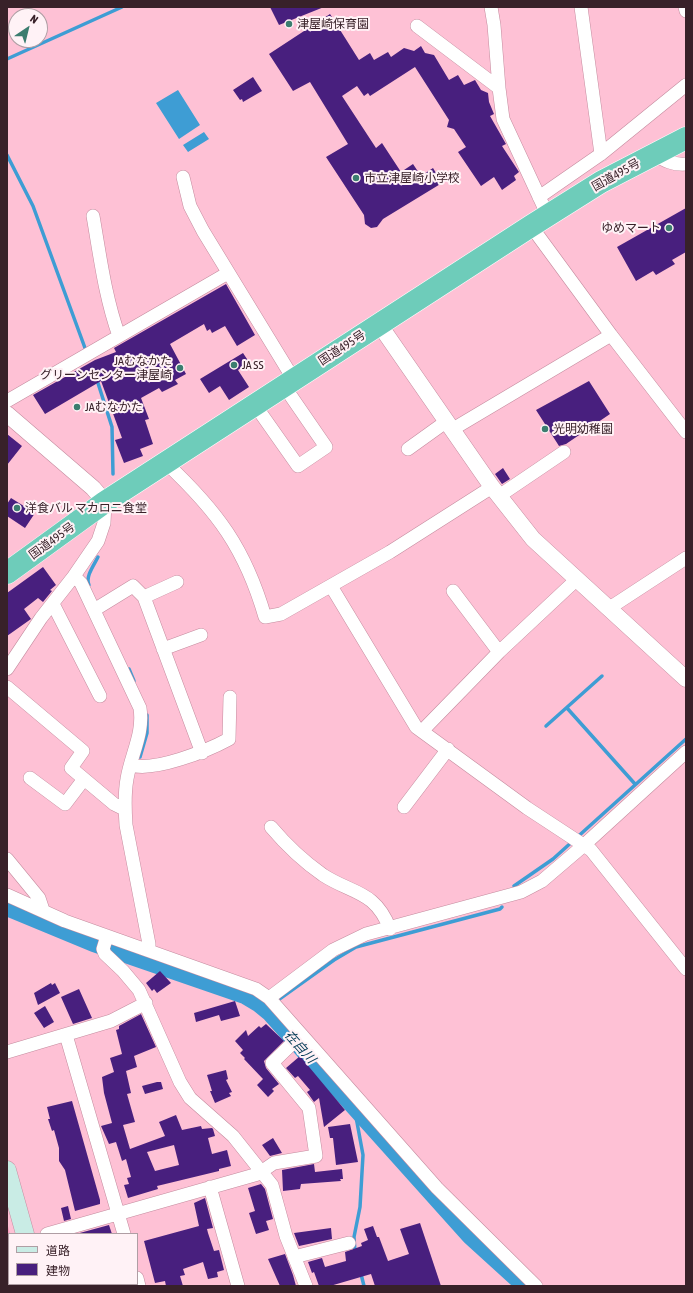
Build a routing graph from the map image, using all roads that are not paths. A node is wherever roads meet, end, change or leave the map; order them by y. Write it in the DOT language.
graph roads {
  1 [pos="491,7"];
  2 [pos="581,7"];
  3 [pos="685,7"];
  4 [pos="686,11"];
  5 [pos="417,26"];
  6 [pos="686,85"];
  7 [pos="499,88"];
  8 [pos="686,138"];
  9 [pos="601,154"];
  10 [pos="654,154"];
  11 [pos="686,164"];
  12 [pos="183,177"];
  13 [pos="539,197"];
  14 [pos="93,216"];
  15 [pos="540,221"];
  16 [pos="228,273"];
  17 [pos="379,324"];
  18 [pos="611,335"];
  19 [pos="119,336"];
  20 [pos="289,383"];
  21 [pos="7,401"];
  22 [pos="255,405"];
  23 [pos="7,414"];
  24 [pos="450,425"];
  25 [pos="686,432"];
  26 [pos="408,449"];
  27 [pos="564,452"];
  28 [pos="166,463"];
  29 [pos="496,491"];
  30 [pos="105,502"];
  31 [pos="686,558"];
  32 [pos="7,573"];
  33 [pos="74,576"];
  34 [pos="576,580"];
  35 [pos="177,582"];
  36 [pos="330,586"];
  37 [pos="454,591"];
  38 [pos="144,597"];
  39 [pos="53,604"];
  40 [pos="608,609"];
  41 [pos="94,610"];
  42 [pos="201,635"];
  43 [pos="163,649"];
  44 [pos="499,652"];
  45 [pos="7,669"];
  46 [pos="686,679"];
  47 [pos="7,686"];
  48 [pos="100,696"];
  49 [pos="230,697"];
  50 [pos="423,730"];
  51 [pos="448,749"];
  52 [pos="686,752"];
  53 [pos="202,753"];
  54 [pos="131,766"];
  55 [pos="30,778"];
  56 [pos="84,779"];
  57 [pos="404,807"];
  58 [pos="124,809"];
  59 [pos="271,827"];
  60 [pos="583,846"];
  61 [pos="7,859"];
  62 [pos="7,895"];
  63 [pos="43,910"];
  64 [pos="390,929"];
  65 [pos="104,943"];
  66 [pos="149,950"];
  67 [pos="686,969"];
  68 [pos="268,998"];
  69 [pos="146,1003"];
  70 [pos="66,1035"];
  71 [pos="301,1035"];
  72 [pos="7,1052"];
  73 [pos="7,1170"];
  74 [pos="262,1171"];
  75 [pos="210,1187"];
  76 [pos="118,1213"];
  77 [pos="25,1233"];
  78 [pos="50,1233"];
  79 [pos="124,1233"];
  80 [pos="349,1243"];
  81 [pos="294,1257"];
  82 [pos="238,1286"];
  83 [pos="306,1286"];
  84 [pos="535,1286"];
  1 -- 7 [label="street"];
  2 -- 9 [label="street"];
  3 -- 4 [label="street"];
  5 -- 7 [label="street"];
  6 -- 9 [label="street"];
  7 -- 13 [label="street"];
  8 -- 10 [label="highway, 国道495号"];
  9 -- 13 [label="street"];
  10 -- 11 [label="street"];
  10 -- 15 [label="highway, 国道495号"];
  12 -- 16 [label="street"];
  13 -- 15 [label="street"];
  14 -- 19 [label="street"];
  15 -- 17 [label="highway, 国道495号"];
  15 -- 18 [label="street"];
  16 -- 19 [label="street"];
  16 -- 20 [label="street"];
  17 -- 20 [label="highway, 国道495号"];
  17 -- 24 [label="street"];
  18 -- 24 [label="street"];
  18 -- 25 [label="street"];
  19 -- 21 [label="street"];
  20 -- 22 [label="highway, 国道495号"];
  20 -- 22 [label="street"];
  22 -- 28 [label="highway, 国道495号"];
  23 -- 30 [label="street"];
  24 -- 26 [label="street"];
  24 -- 29 [label="street"];
  27 -- 29 [label="street"];
  28 -- 30 [label="highway, 国道495号"];
  28 -- 36 [label="street"];
  29 -- 34 [label="street"];
  29 -- 36 [label="street"];
  30 -- 32 [label="highway, 国道495号"];
  30 -- 33 [label="street"];
  31 -- 40 [label="street"];
  33 -- 39 [label="street"];
  33 -- 41 [label="street"];
  34 -- 40 [label="street"];
  34 -- 44 [label="street"];
  35 -- 38 [label="street"];
  36 -- 50 [label="street"];
  37 -- 44 [label="street"];
  38 -- 41 [label="street"];
  38 -- 43 [label="street"];
  39 -- 45 [label="street"];
  39 -- 48 [label="street"];
  40 -- 46 [label="street"];
  41 -- 54 [label="street"];
  42 -- 43 [label="street"];
  43 -- 53 [label="street"];
  44 -- 50 [label="street"];
  47 -- 56 [label="street"];
  49 -- 53 [label="street"];
  50 -- 51 [label="street"];
  51 -- 57 [label="street"];
  51 -- 60 [label="street"];
  52 -- 60 [label="street"];
  53 -- 54 [label="street"];
  54 -- 58 [label="street"];
  55 -- 56 [label="street"];
  56 -- 58 [label="street"];
  58 -- 66 [label="street"];
  59 -- 64 [label="street"];
  60 -- 64 [label="street"];
  60 -- 67 [label="street"];
  61 -- 63 [label="street"];
  62 -- 63 [label="street"];
  63 -- 65 [label="street"];
  64 -- 68 [label="street"];
  65 -- 66 [label="street"];
  65 -- 69 [label="street"];
  66 -- 68 [label="street"];
  68 -- 71 [label="street"];
  69 -- 70 [label="street"];
  69 -- 74 [label="street"];
  70 -- 72 [label="street"];
  70 -- 76 [label="street"];
  71 -- 74 [label="street"];
  71 -- 84 [label="street"];
  73 -- 77 [label="main road"];
  74 -- 75 [label="street"];
  74 -- 81 [label="street"];
  75 -- 76 [label="street"];
  75 -- 82 [label="street"];
  76 -- 78 [label="street"];
  76 -- 79 [label="street"];
  80 -- 81 [label="street"];
  81 -- 83 [label="street"];
}
